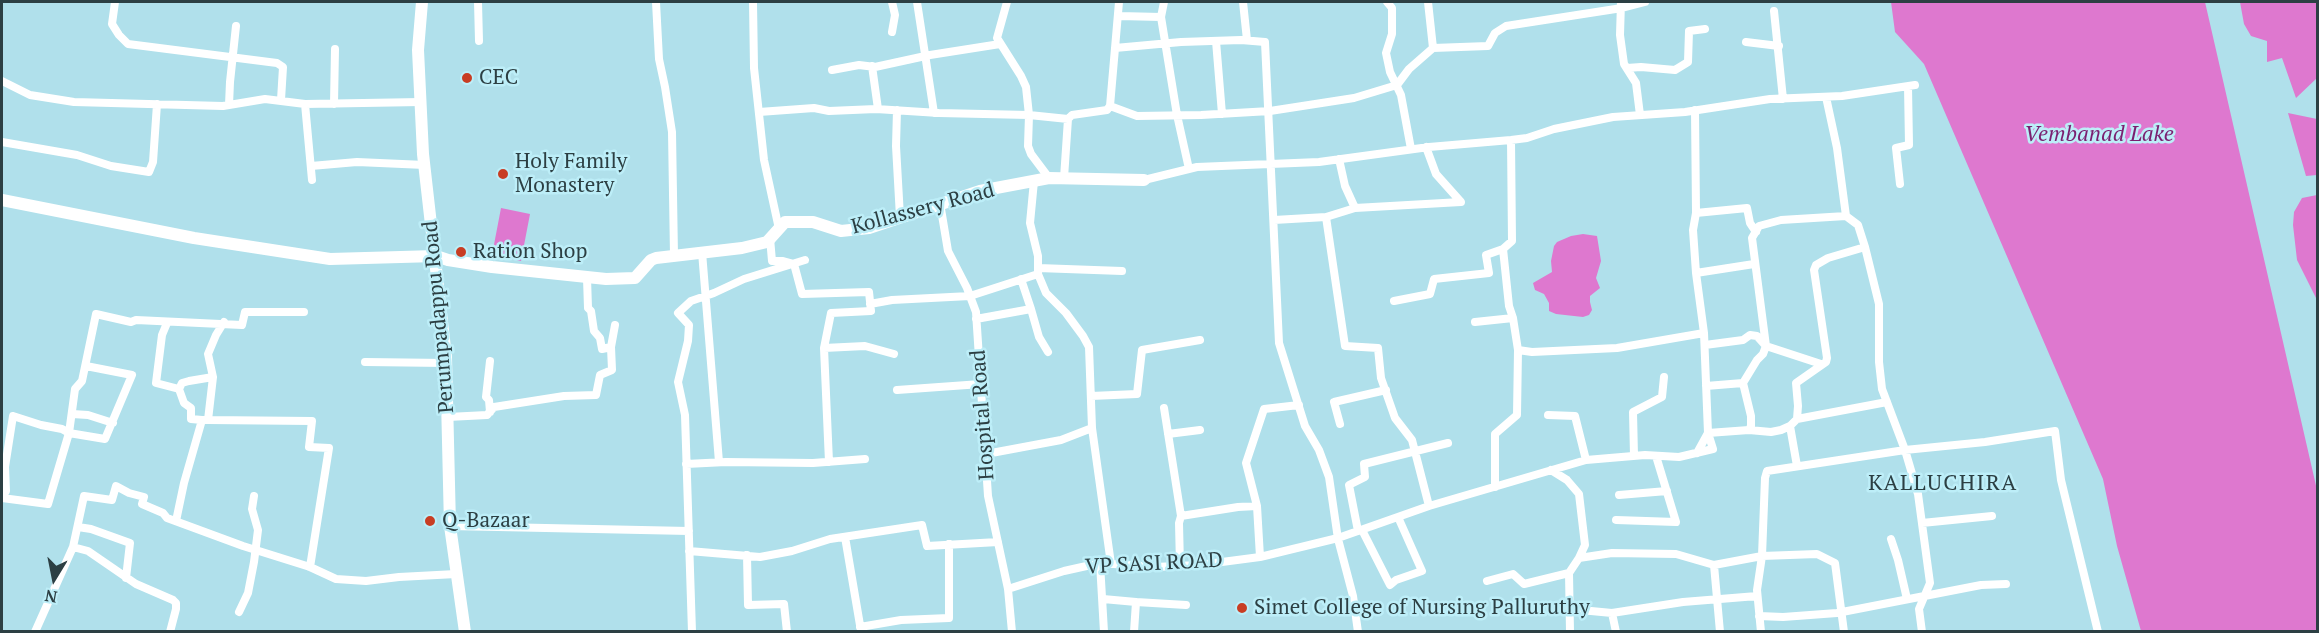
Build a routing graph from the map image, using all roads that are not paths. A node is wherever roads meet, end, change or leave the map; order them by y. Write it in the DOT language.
graph roads {
  1 [pos="115,2"];
  2 [pos="422,2"];
  3 [pos="478,2"];
  4 [pos="656,2"];
  5 [pos="753,2"];
  6 [pos="892,2"];
  7 [pos="917,2"];
  8 [pos="1007,2"];
  9 [pos="1119,2"];
  10 [pos="1164,2"];
  11 [pos="1243,2"];
  12 [pos="1387,2"];
  13 [pos="1428,2"];
  14 [pos="1645,2"];
  15 [pos="1622,5"];
  16 [pos="1774,11"];
  17 [pos="1119,15"];
  18 [pos="1161,17"];
  19 [pos="236,26"];
  20 [pos="1705,29"];
  21 [pos="892,32"];
  22 [pos="1247,40"];
  23 [pos="479,41"];
  24 [pos="1216,41"];
  25 [pos="1746,42"];
  26 [pos="1000,44"];
  27 [pos="1166,44"];
  28 [pos="1779,46"];
  29 [pos="1115,48"];
  30 [pos="1433,48"];
  31 [pos="335,49"];
  32 [pos="926,56"];
  33 [pos="233,57"];
  34 [pos="872,66"];
  35 [pos="1627,68"];
  36 [pos="832,70"];
  37 [pos="2,84"];
  38 [pos="1397,84"];
  39 [pos="1826,97"];
  40 [pos="1784,99"];
  41 [pos="281,100"];
  42 [pos="421,102"];
  43 [pos="156,104"];
  44 [pos="305,104"];
  45 [pos="334,104"];
  46 [pos="230,105"];
  47 [pos="1110,106"];
  48 [pos="878,109"];
  49 [pos="897,110"];
  50 [pos="1695,110"];
  51 [pos="1270,111"];
  52 [pos="759,112"];
  53 [pos="934,113"];
  54 [pos="1222,114"];
  55 [pos="1029,115"];
  56 [pos="1177,115"];
  57 [pos="1640,115"];
  58 [pos="1068,118"];
  59 [pos="1511,140"];
  60 [pos="2,142"];
  61 [pos="1426,147"];
  62 [pos="1411,149"];
  63 [pos="1339,159"];
  64 [pos="1272,164"];
  65 [pos="425,165"];
  66 [pos="311,166"];
  67 [pos="1189,169"];
  68 [pos="1049,178"];
  69 [pos="1064,178"];
  70 [pos="312,180"];
  71 [pos="1144,180"];
  72 [pos="1034,181"];
  73 [pos="1900,183"];
  74 [pos="2,200"];
  75 [pos="940,203"];
  76 [pos="1355,208"];
  77 [pos="1696,213"];
  78 [pos="1846,216"];
  79 [pos="900,217"];
  80 [pos="1326,217"];
  81 [pos="1274,220"];
  82 [pos="1756,232"];
  83 [pos="775,234"];
  84 [pos="1865,247"];
  85 [pos="1503,249"];
  86 [pos="702,252"];
  87 [pos="435,256"];
  88 [pos="674,256"];
  89 [pos="805,260"];
  90 [pos="794,264"];
  91 [pos="1754,264"];
  92 [pos="1038,271"];
  93 [pos="1122,271"];
  94 [pos="1696,273"];
  95 [pos="587,278"];
  96 [pos="1021,279"];
  97 [pos="705,295"];
  98 [pos="970,296"];
  99 [pos="1394,301"];
  100 [pos="870,304"];
  101 [pos="1031,309"];
  102 [pos="304,312"];
  103 [pos="1513,318"];
  104 [pos="976,319"];
  105 [pos="167,322"];
  106 [pos="224,322"];
  107 [pos="1475,322"];
  108 [pos="615,325"];
  109 [pos="1704,333"];
  110 [pos="1200,340"];
  111 [pos="1705,345"];
  112 [pos="1766,346"];
  113 [pos="611,347"];
  114 [pos="824,348"];
  115 [pos="1518,350"];
  116 [pos="1048,352"];
  117 [pos="894,354"];
  118 [pos="490,361"];
  119 [pos="365,363"];
  120 [pos="446,363"];
  121 [pos="1821,364"];
  122 [pos="86,366"];
  123 [pos="213,377"];
  124 [pos="1664,377"];
  125 [pos="1743,383"];
  126 [pos="981,384"];
  127 [pos="1706,386"];
  128 [pos="179,389"];
  129 [pos="897,390"];
  130 [pos="1386,390"];
  131 [pos="1091,396"];
  132 [pos="1887,402"];
  133 [pos="1299,405"];
  134 [pos="1164,408"];
  135 [pos="490,412"];
  136 [pos="72,414"];
  137 [pos="1548,415"];
  138 [pos="448,417"];
  139 [pos="1797,419"];
  140 [pos="205,420"];
  141 [pos="113,423"];
  142 [pos="1340,424"];
  143 [pos="1790,426"];
  144 [pos="1092,428"];
  145 [pos="1200,430"];
  146 [pos="1749,430"];
  147 [pos="69,433"];
  148 [pos="1708,433"];
  149 [pos="1168,434"];
  150 [pos="1448,443"];
  151 [pos="1414,450"];
  152 [pos="1905,450"];
  153 [pos="986,454"];
  154 [pos="1634,456"];
  155 [pos="1656,456"];
  156 [pos="864,459"];
  157 [pos="1586,460"];
  158 [pos="719,462"];
  159 [pos="829,462"];
  160 [pos="686,464"];
  161 [pos="1797,466"];
  162 [pos="1551,470"];
  163 [pos="1496,487"];
  164 [pos="1667,491"];
  165 [pos="1619,495"];
  166 [pos="254,496"];
  167 [pos="2,498"];
  168 [pos="1257,506"];
  169 [pos="1429,506"];
  170 [pos="1181,516"];
  171 [pos="1992,516"];
  172 [pos="1398,517"];
  173 [pos="1616,520"];
  174 [pos="176,521"];
  175 [pos="1922,523"];
  176 [pos="450,526"];
  177 [pos="78,527"];
  178 [pos="1360,530"];
  179 [pos="689,531"];
  180 [pos="845,537"];
  181 [pos="1338,538"];
  182 [pos="1891,539"];
  183 [pos="998,542"];
  184 [pos="949,544"];
  185 [pos="73,547"];
  186 [pos="254,550"];
  187 [pos="689,551"];
  188 [pos="747,555"];
  189 [pos="1260,556"];
  190 [pos="1762,556"];
  191 [pos="1579,558"];
  192 [pos="1100,563"];
  193 [pos="1111,564"];
  194 [pos="1713,565"];
  195 [pos="1180,566"];
  196 [pos="310,567"];
  197 [pos="1569,573"];
  198 [pos="456,574"];
  199 [pos="126,578"];
  200 [pos="1487,581"];
  201 [pos="2006,584"];
  202 [pos="1008,589"];
  203 [pos="1925,595"];
  204 [pos="1757,596"];
  205 [pos="1102,599"];
  206 [pos="1907,599"];
  207 [pos="1717,600"];
  208 [pos="1136,602"];
  209 [pos="1186,605"];
  210 [pos="1570,609"];
  211 [pos="239,612"];
  212 [pos="1841,612"];
  213 [pos="1612,613"];
  214 [pos="1759,616"];
  215 [pos="860,629"];
  216 [pos="36,632"];
  217 [pos="170,632"];
  218 [pos="465,632"];
  219 [pos="692,632"];
  220 [pos="787,632"];
  221 [pos="1012,632"];
  222 [pos="1104,632"];
  223 [pos="1134,632"];
  224 [pos="1358,632"];
  225 [pos="1570,632"];
  226 [pos="1616,632"];
  227 [pos="1720,632"];
  228 [pos="1761,632"];
  229 [pos="1844,632"];
  230 [pos="1922,632"];
  231 [pos="2098,632"];
  1 -- 33 [label="street"];
  2 -- 42 [label="street, Perumpadappu Road"];
  3 -- 23 [label="street"];
  4 -- 88 [label="street"];
  5 -- 52 [label="street"];
  6 -- 21 [label="street"];
  7 -- 32 [label="street"];
  8 -- 26 [label="street"];
  9 -- 17 [label="street"];
  10 -- 18 [label="street"];
  11 -- 22 [label="street"];
  12 -- 38 [label="street"];
  13 -- 30 [label="street"];
  14 -- 15 [label="street"];
  15 -- 30 [label="street"];
  15 -- 35 [label="street"];
  16 -- 28 [label="street"];
  17 -- 18 [label="street"];
  17 -- 29 [label="street"];
  18 -- 27 [label="street"];
  19 -- 33 [label="street"];
  20 -- 35 [label="street"];
  22 -- 24 [label="street"];
  22 -- 51 [label="street"];
  24 -- 27 [label="street"];
  24 -- 54 [label="street"];
  25 -- 28 [label="street"];
  26 -- 32 [label="street"];
  26 -- 55 [label="street"];
  27 -- 29 [label="street"];
  27 -- 56 [label="street"];
  28 -- 40 [label="street"];
  29 -- 47 [label="street"];
  30 -- 38 [label="street"];
  31 -- 45 [label="street"];
  32 -- 34 [label="street"];
  32 -- 53 [label="street"];
  33 -- 41 [label="street"];
  33 -- 46 [label="street"];
  34 -- 36 [label="street"];
  34 -- 48 [label="street"];
  35 -- 57 [label="street"];
  37 -- 43 [label="street"];
  38 -- 51 [label="street"];
  38 -- 62 [label="street"];
  39 -- 40 [label="street"];
  39 -- 73 [label="street"];
  39 -- 78 [label="street"];
  40 -- 50 [label="street"];
  41 -- 44 [label="street"];
  41 -- 46 [label="street"];
  42 -- 45 [label="street"];
  42 -- 65 [label="street, Perumpadappu Road"];
  43 -- 46 [label="street"];
  43 -- 60 [label="street"];
  44 -- 45 [label="street"];
  44 -- 66 [label="street"];
  47 -- 56 [label="street"];
  47 -- 58 [label="street"];
  48 -- 49 [label="street"];
  48 -- 52 [label="street"];
  49 -- 53 [label="street"];
  49 -- 79 [label="street"];
  50 -- 57 [label="street"];
  50 -- 77 [label="street"];
  51 -- 54 [label="street"];
  51 -- 64 [label="street"];
  52 -- 83 [label="street"];
  53 -- 55 [label="street"];
  54 -- 56 [label="street"];
  55 -- 58 [label="street"];
  55 -- 68 [label="street"];
  56 -- 67 [label="street"];
  57 -- 59 [label="street"];
  58 -- 69 [label="street"];
  59 -- 61 [label="street"];
  59 -- 85 [label="street"];
  61 -- 62 [label="street"];
  61 -- 76 [label="street"];
  62 -- 63 [label="street"];
  63 -- 64 [label="street"];
  63 -- 76 [label="street"];
  64 -- 67 [label="street"];
  64 -- 81 [label="street"];
  65 -- 66 [label="street"];
  65 -- 87 [label="street, Perumpadappu Road"];
  66 -- 70 [label="street"];
  67 -- 71 [label="street"];
  68 -- 69 [label="street, Kollassery Road"];
  68 -- 72 [label="street, Kollassery Road"];
  69 -- 71 [label="street, Kollassery Road"];
  72 -- 75 [label="street, Kollassery Road"];
  72 -- 92 [label="street"];
  74 -- 87 [label="street, Kollassery Road"];
  75 -- 79 [label="street, Kollassery Road"];
  75 -- 98 [label="street, Hospital Road"];
  76 -- 80 [label="street"];
  77 -- 82 [label="street"];
  77 -- 94 [label="street"];
  78 -- 82 [label="street"];
  78 -- 84 [label="street"];
  79 -- 83 [label="street, Kollassery Road"];
  80 -- 81 [label="street"];
  80 -- 130 [label="street"];
  81 -- 133 [label="street"];
  82 -- 91 [label="street"];
  83 -- 86 [label="street, Kollassery Road"];
  83 -- 90 [label="street"];
  84 -- 121 [label="street"];
  84 -- 132 [label="street"];
  85 -- 99 [label="street"];
  85 -- 103 [label="street"];
  86 -- 88 [label="street, Kollassery Road"];
  86 -- 97 [label="street"];
  87 -- 95 [label="street, Kollassery Road"];
  87 -- 120 [label="street, Perumpadappu Road"];
  88 -- 95 [label="street, Kollassery Road"];
  89 -- 90 [label="street"];
  90 -- 97 [label="street"];
  90 -- 100 [label="street"];
  91 -- 94 [label="street"];
  91 -- 112 [label="street"];
  92 -- 93 [label="street"];
  92 -- 96 [label="street"];
  92 -- 131 [label="street"];
  94 -- 109 [label="street"];
  95 -- 113 [label="street"];
  96 -- 98 [label="street"];
  96 -- 101 [label="street"];
  97 -- 158 [label="street"];
  97 -- 160 [label="street"];
  98 -- 100 [label="street"];
  98 -- 104 [label="street, Hospital Road"];
  100 -- 114 [label="street"];
  101 -- 104 [label="street"];
  101 -- 116 [label="street"];
  102 -- 106 [label="street"];
  103 -- 107 [label="street"];
  103 -- 115 [label="street"];
  104 -- 126 [label="street, Hospital Road"];
  105 -- 106 [label="street"];
  105 -- 122 [label="street"];
  105 -- 128 [label="street"];
  106 -- 123 [label="street"];
  108 -- 113 [label="street"];
  109 -- 111 [label="street"];
  109 -- 115 [label="street"];
  110 -- 131 [label="street"];
  111 -- 112 [label="street"];
  111 -- 127 [label="street"];
  112 -- 121 [label="street"];
  112 -- 125 [label="street"];
  113 -- 135 [label="street"];
  114 -- 117 [label="street"];
  114 -- 159 [label="street"];
  115 -- 163 [label="street"];
  118 -- 135 [label="street"];
  119 -- 120 [label="street"];
  120 -- 138 [label="street, Perumpadappu Road"];
  121 -- 139 [label="street"];
  122 -- 136 [label="street"];
  122 -- 141 [label="street"];
  123 -- 128 [label="street"];
  123 -- 140 [label="street"];
  124 -- 154 [label="street"];
  125 -- 127 [label="street"];
  125 -- 146 [label="street"];
  126 -- 129 [label="street"];
  126 -- 153 [label="street, Hospital Road"];
  127 -- 148 [label="street"];
  128 -- 140 [label="street"];
  130 -- 142 [label="street"];
  130 -- 151 [label="street"];
  131 -- 144 [label="street"];
  132 -- 139 [label="street"];
  132 -- 152 [label="street"];
  133 -- 168 [label="street"];
  133 -- 181 [label="street"];
  134 -- 149 [label="street"];
  135 -- 138 [label="street"];
  136 -- 141 [label="street"];
  136 -- 147 [label="street"];
  137 -- 157 [label="street"];
  138 -- 176 [label="street, Perumpadappu Road"];
  139 -- 143 [label="street"];
  140 -- 174 [label="street"];
  140 -- 196 [label="street"];
  141 -- 147 [label="street"];
  143 -- 146 [label="street"];
  143 -- 161 [label="street"];
  144 -- 153 [label="street"];
  144 -- 193 [label="street"];
  145 -- 149 [label="street"];
  146 -- 148 [label="street"];
  147 -- 167 [label="street"];
  147 -- 167 [label="street"];
  148 -- 155 [label="street, VP SASI ROAD"];
  149 -- 170 [label="street"];
  150 -- 151 [label="street"];
  151 -- 169 [label="street"];
  151 -- 178 [label="street"];
  152 -- 161 [label="street"];
  152 -- 175 [label="street"];
  152 -- 231 [label="street"];
  153 -- 183 [label="street, Hospital Road"];
  154 -- 155 [label="street, VP SASI ROAD"];
  154 -- 157 [label="street, VP SASI ROAD"];
  155 -- 164 [label="street"];
  156 -- 159 [label="street"];
  157 -- 162 [label="street, VP SASI ROAD"];
  158 -- 159 [label="street"];
  158 -- 160 [label="street"];
  160 -- 179 [label="street"];
  161 -- 190 [label="street"];
  162 -- 163 [label="street, VP SASI ROAD"];
  162 -- 191 [label="street"];
  163 -- 169 [label="street, VP SASI ROAD"];
  164 -- 165 [label="street"];
  164 -- 173 [label="street"];
  166 -- 186 [label="street"];
  168 -- 170 [label="street"];
  168 -- 189 [label="street"];
  169 -- 172 [label="street, VP SASI ROAD"];
  170 -- 195 [label="street"];
  171 -- 175 [label="street"];
  172 -- 178 [label="street, VP SASI ROAD"];
  172 -- 178 [label="street"];
  174 -- 177 [label="street"];
  174 -- 186 [label="street"];
  175 -- 203 [label="street"];
  176 -- 179 [label="street"];
  176 -- 198 [label="street, Perumpadappu Road"];
  177 -- 185 [label="street"];
  177 -- 199 [label="street"];
  178 -- 181 [label="street, VP SASI ROAD"];
  179 -- 187 [label="street"];
  180 -- 184 [label="street"];
  180 -- 188 [label="street"];
  180 -- 215 [label="street"];
  181 -- 189 [label="street, VP SASI ROAD"];
  181 -- 224 [label="street"];
  182 -- 206 [label="street"];
  183 -- 184 [label="street"];
  183 -- 202 [label="street, Hospital Road"];
  184 -- 215 [label="street"];
  185 -- 199 [label="street"];
  185 -- 216 [label="street"];
  186 -- 196 [label="street"];
  186 -- 211 [label="street"];
  187 -- 188 [label="street"];
  187 -- 219 [label="street"];
  188 -- 220 [label="street"];
  189 -- 195 [label="street, VP SASI ROAD"];
  190 -- 194 [label="street"];
  190 -- 204 [label="street"];
  190 -- 212 [label="street"];
  191 -- 194 [label="street"];
  191 -- 197 [label="street"];
  192 -- 193 [label="street, VP SASI ROAD"];
  192 -- 202 [label="street, VP SASI ROAD"];
  192 -- 205 [label="street"];
  193 -- 195 [label="street, VP SASI ROAD"];
  194 -- 207 [label="street"];
  196 -- 198 [label="street"];
  197 -- 200 [label="street"];
  197 -- 210 [label="street"];
  198 -- 218 [label="street, Perumpadappu Road"];
  199 -- 217 [label="street"];
  201 -- 203 [label="street"];
  202 -- 221 [label="street, Hospital Road"];
  203 -- 206 [label="street"];
  203 -- 230 [label="street"];
  204 -- 207 [label="street"];
  204 -- 214 [label="street"];
  205 -- 208 [label="street"];
  205 -- 222 [label="street"];
  206 -- 212 [label="street"];
  207 -- 213 [label="street"];
  207 -- 227 [label="street"];
  208 -- 209 [label="street"];
  208 -- 223 [label="street"];
  210 -- 213 [label="street"];
  210 -- 225 [label="street"];
  212 -- 214 [label="street"];
  212 -- 229 [label="street"];
  213 -- 226 [label="street"];
  214 -- 228 [label="street"];
}
